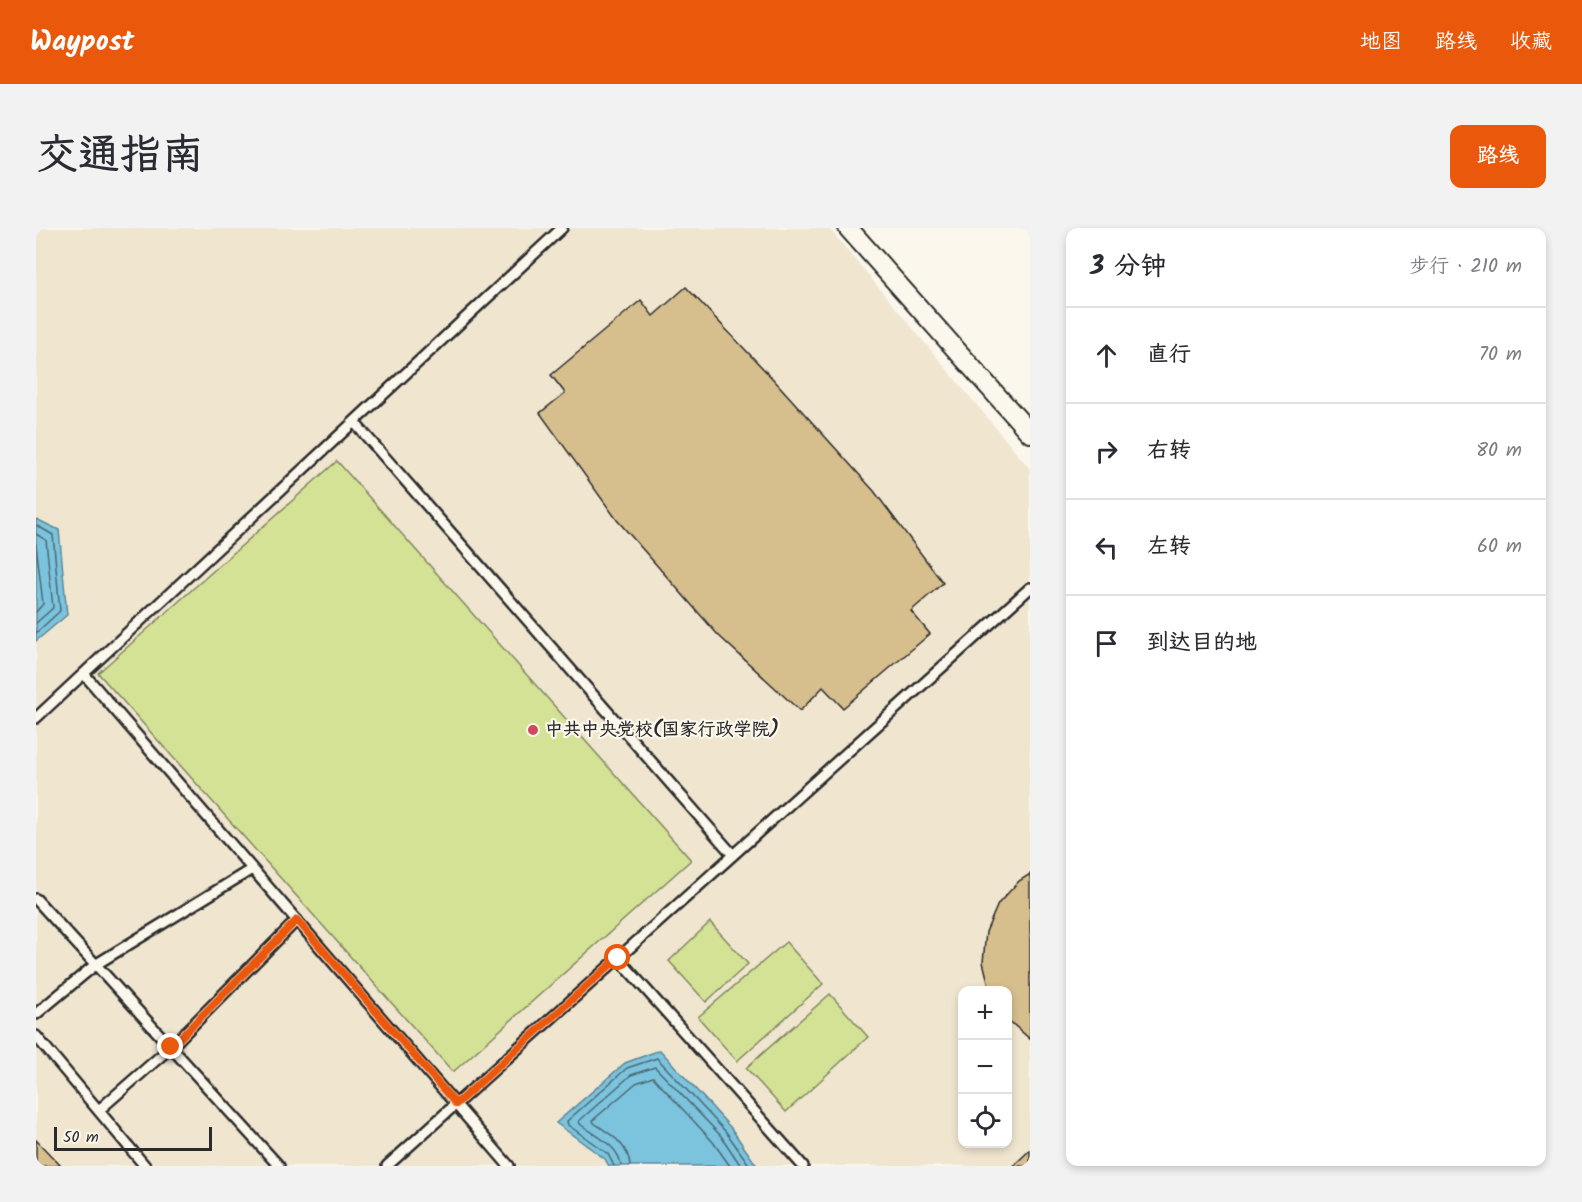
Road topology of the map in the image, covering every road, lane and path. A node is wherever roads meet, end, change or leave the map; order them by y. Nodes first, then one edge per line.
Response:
1 (562, 228) edge
2 (848, 228) edge
3 (354, 422) junction
4 (1030, 433) edge
5 (1030, 588) edge
6 (84, 674) junction
7 (36, 718) edge
8 (733, 855) junction
9 (252, 869) junction
10 (36, 899) edge
11 (297, 920) junction
12 (618, 958) junction
13 (95, 965) junction
14 (36, 1014) edge
15 (36, 1036) edge
16 (171, 1047) junction
17 (456, 1104) junction
18 (99, 1110) junction
19 (145, 1166) edge
20 (279, 1166) edge
21 (387, 1166) edge
22 (509, 1166) edge
23 (803, 1166) edge

1 - 3 lane
2 - 4 street
3 - 6 lane
3 - 8 lane
5 - 8 lane
6 - 7 lane
6 - 9 lane
8 - 12 lane
9 - 11 lane
9 - 13 lane
10 - 13 lane
11 - 16 lane
11 - 17 lane
12 - 17 lane
12 - 23 lane
13 - 14 lane
13 - 16 lane
15 - 18 lane
16 - 18 lane
16 - 20 lane
17 - 21 lane
17 - 22 lane
18 - 19 lane

